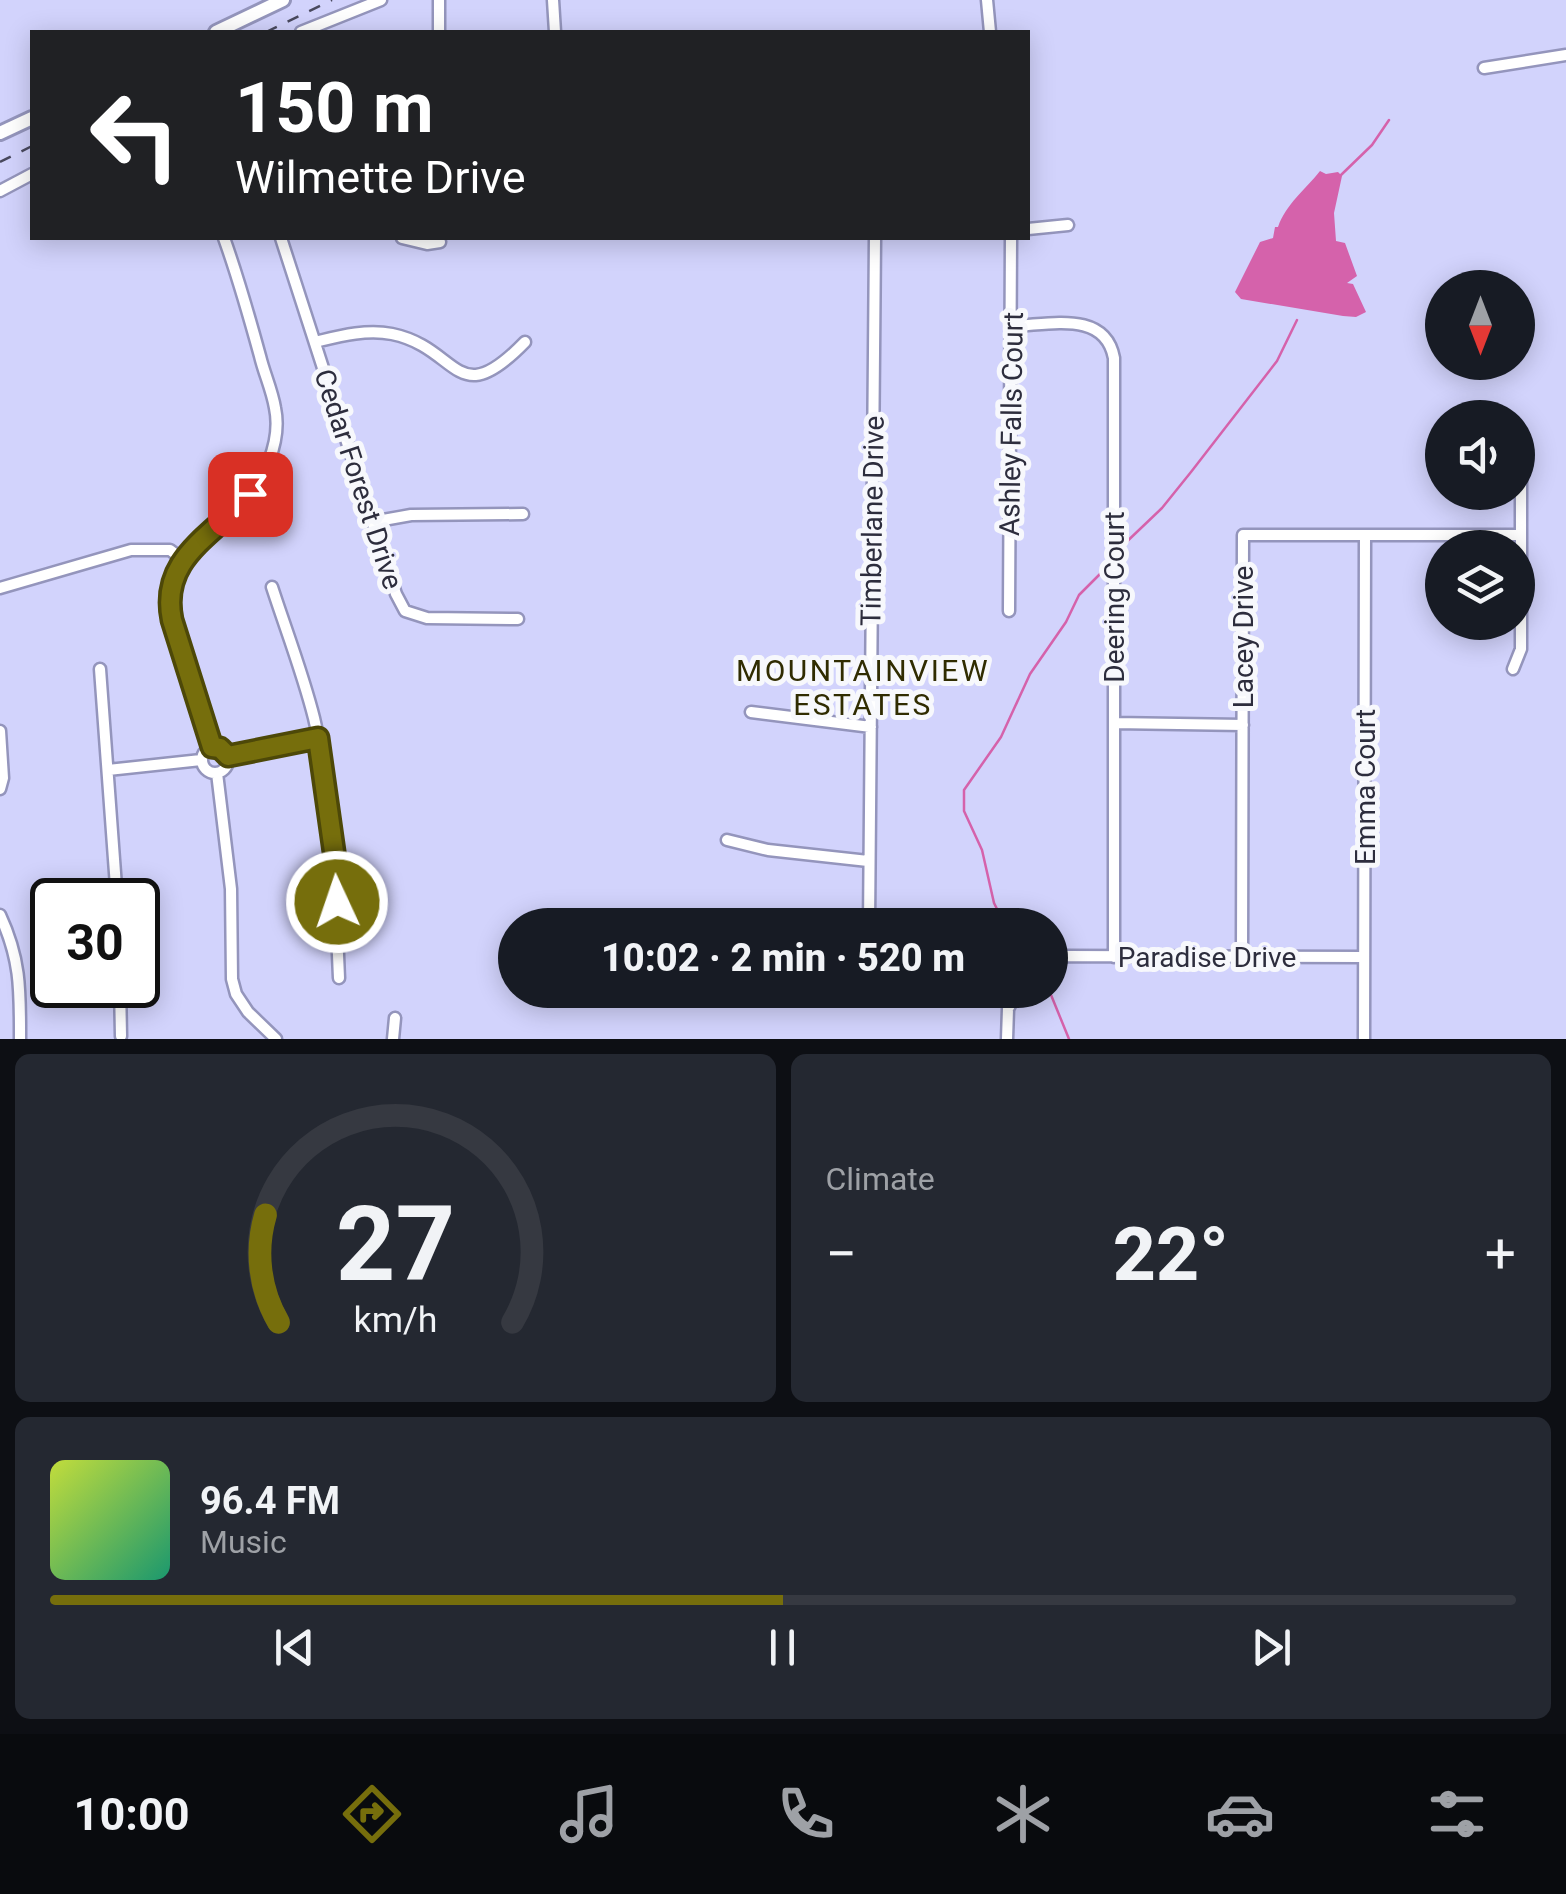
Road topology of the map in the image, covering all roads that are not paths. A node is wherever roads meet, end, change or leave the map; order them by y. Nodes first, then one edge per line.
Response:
1 (283, 0) edge
2 (381, 0) edge
3 (440, 0) edge
4 (553, 0) edge
5 (987, 0) edge
6 (220, 30) edge
7 (306, 30) edge
8 (439, 30) edge
9 (555, 30) edge
10 (990, 30) edge
11 (1566, 55) edge
12 (1484, 68) dead end
13 (30, 119) edge
14 (0, 134) edge
15 (30, 175) edge
16 (0, 191) edge
17 (1068, 226) dead end
18 (1030, 230) edge
19 (225, 240) edge
20 (411, 240) edge
21 (875, 240) edge
22 (1011, 240) edge
23 (282, 241) edge
24 (440, 242) dead end
25 (1012, 326) junction
26 (315, 342) junction
27 (525, 342) dead end
28 (523, 514) dead end
29 (372, 522) junction
30 (1365, 535) junction
31 (1425, 535) edge
32 (182, 559) junction
33 (272, 586) dead end
34 (0, 588) edge
35 (1009, 611) dead end
36 (518, 620) dead end
37 (1521, 640) edge
38 (100, 669) dead end
39 (1513, 669) dead end
40 (751, 712) dead end
41 (1114, 724) junction
42 (1243, 725) junction
43 (871, 727) junction
44 (0, 731) edge
45 (318, 738) junction
46 (212, 747) junction
47 (228, 756) junction
48 (202, 760) junction
49 (108, 770) junction
50 (217, 773) junction
51 (0, 789) edge
52 (727, 840) dead end
53 (868, 861) junction
54 (115, 878) edge
55 (868, 908) edge
56 (0, 915) edge
57 (1068, 956) edge
58 (1242, 956) junction
59 (1114, 957) junction
60 (1364, 957) junction
61 (339, 978) dead end
62 (120, 1008) edge
63 (1009, 1008) edge
64 (395, 1018) dead end
65 (120, 1036) dead end
66 (20, 1039) edge
67 (276, 1039) edge
68 (393, 1039) edge
69 (1008, 1039) edge
70 (1364, 1039) edge

1 - 6 main road
2 - 7 street
3 - 8 street
4 - 9 street
5 - 10 street
11 - 12 street
13 - 14 main road
15 - 16 street
17 - 18 street
19 - 32 street
20 - 24 street
21 - 43 street, Timberlane Drive
22 - 25 street, Ashley Falls Court
23 - 26 street, Cedar Forest Drive
25 - 35 street, Ashley Falls Court
25 - 41 street, Deering Court
26 - 27 street
26 - 29 street, Cedar Forest Drive
28 - 29 street
29 - 36 street, Cedar Forest Drive
30 - 31 street, Lacey Drive
30 - 42 street, Lacey Drive
30 - 60 street, Emma Court
32 - 34 street
32 - 46 street
33 - 45 street
37 - 39 street
38 - 49 street
40 - 43 street
41 - 42 street
41 - 59 street, Deering Court
42 - 58 street, Lacey Drive
43 - 53 street, Timberlane Drive
44 - 51 street
45 - 47 street
45 - 61 street
46 - 47 street
46 - 48 street
47 - 50 street
48 - 49 street
48 - 50 street
49 - 54 street
50 - 67 street
52 - 53 street
53 - 55 street, Timberlane Drive
56 - 66 street
57 - 59 street, Paradise Drive
58 - 59 street, Paradise Drive
58 - 60 street, Paradise Drive
60 - 70 street, Emma Court
62 - 65 street
63 - 69 street
64 - 68 street

